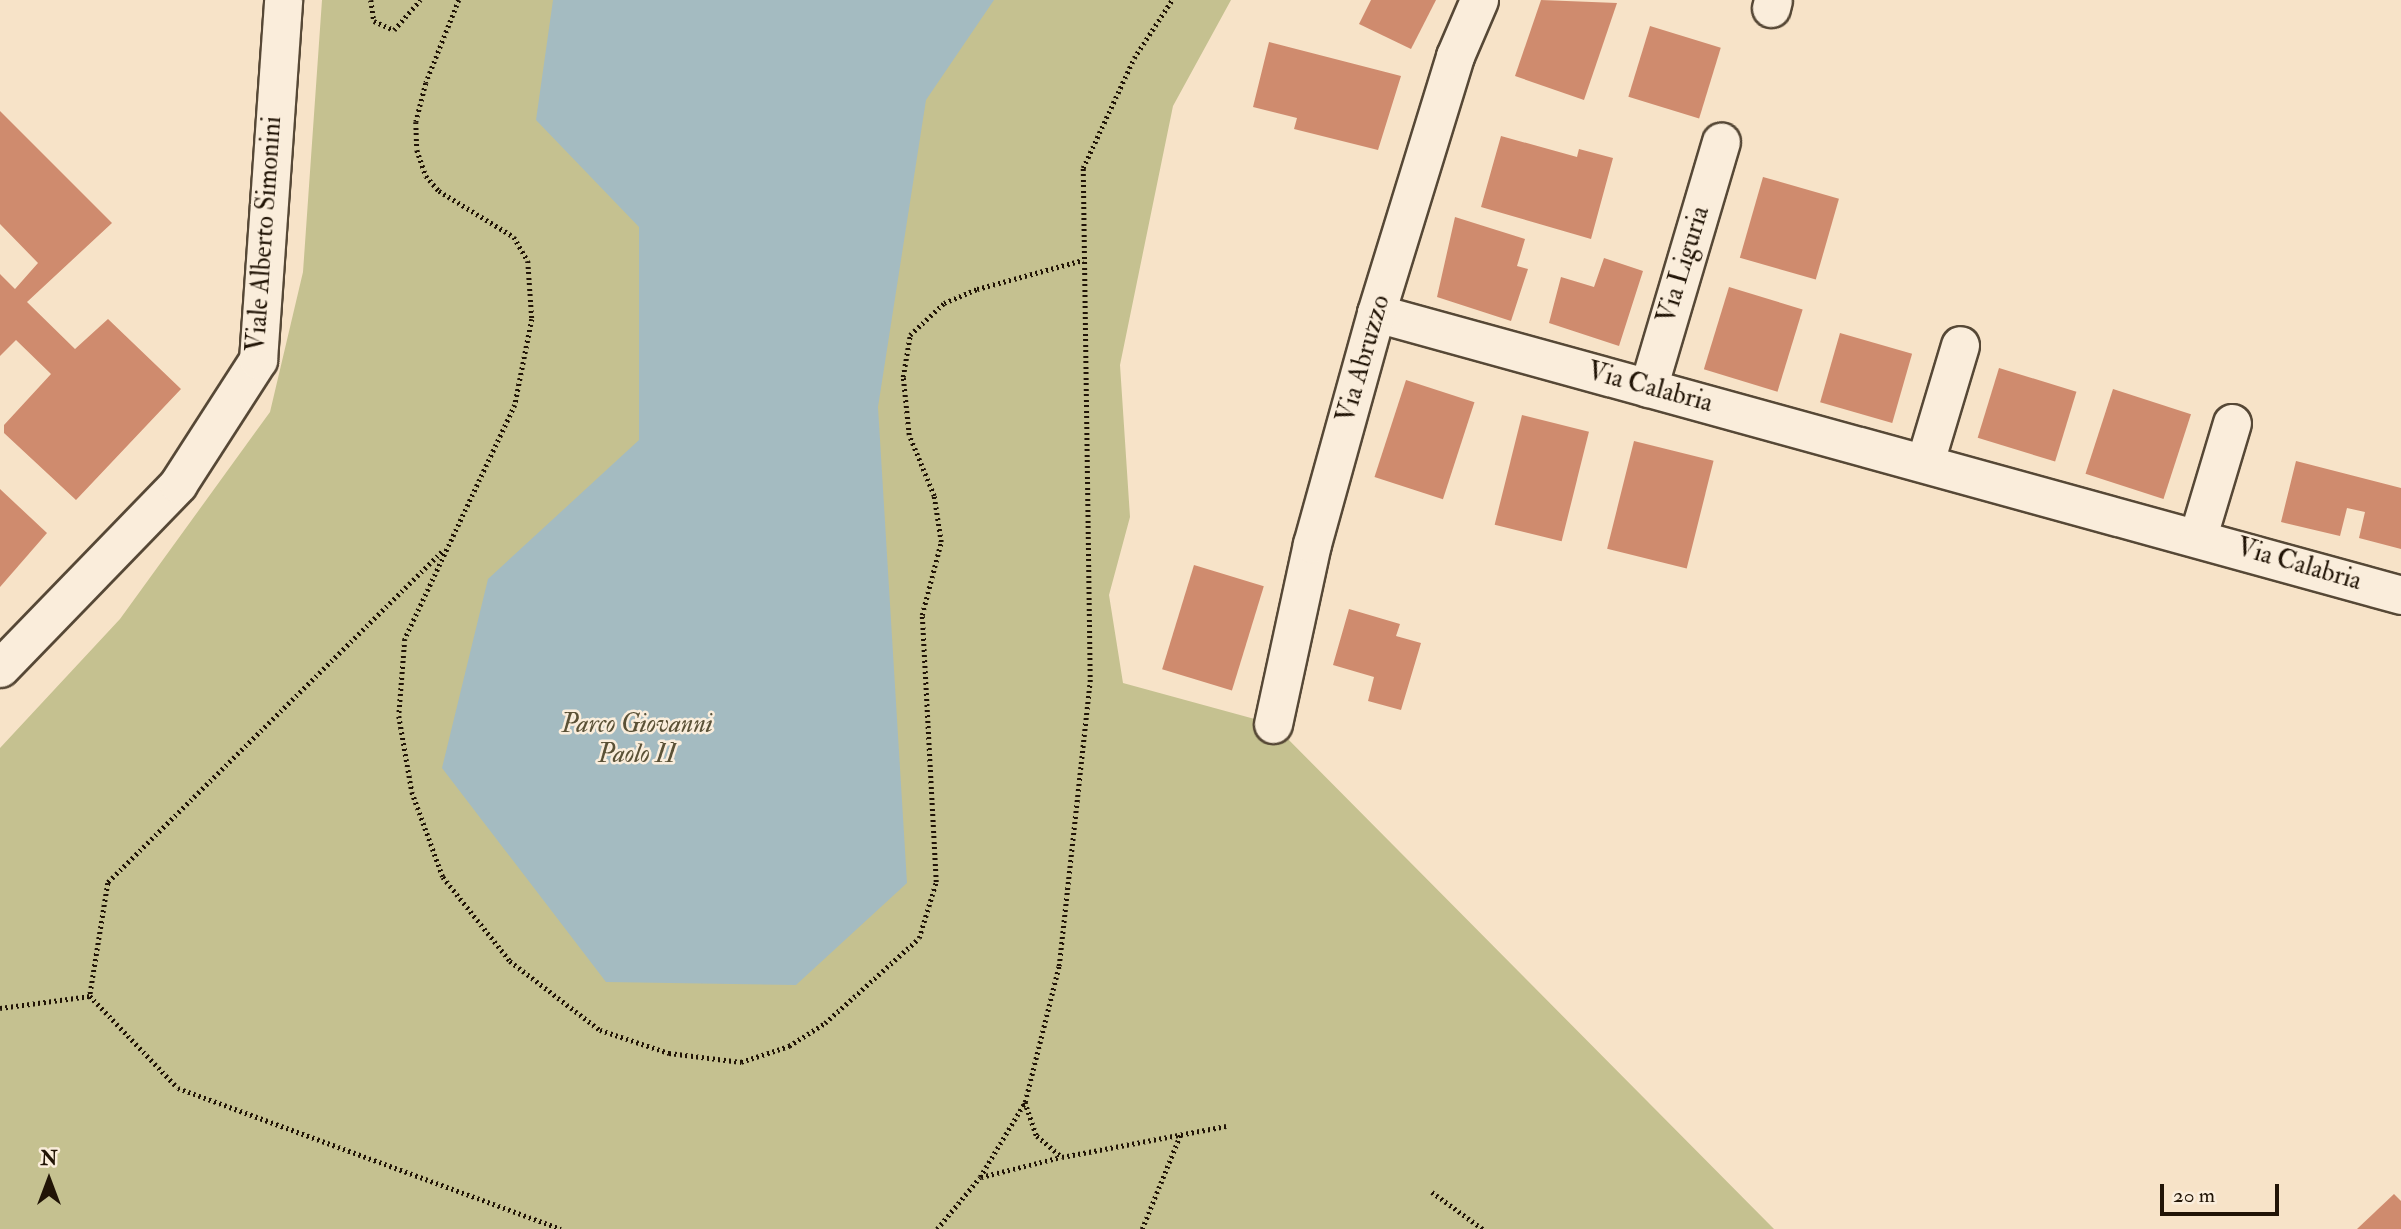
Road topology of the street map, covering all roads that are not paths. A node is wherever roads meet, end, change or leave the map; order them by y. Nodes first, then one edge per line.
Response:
1 (283, 0) edge
2 (1479, 0) edge
3 (1721, 142) dead end
4 (1376, 313) junction
5 (1960, 345) dead end
6 (1648, 388) junction
7 (2232, 423) dead end
8 (1925, 462) junction
9 (2197, 536) junction
10 (2401, 595) edge
11 (0, 668) edge
12 (1273, 724) dead end

1 - 11 street, Viale Alberto Simonini
2 - 4 street, Via Abruzzo
3 - 6 street, Via Liguria
4 - 6 street, Via Calabria
4 - 12 street, Via Abruzzo
5 - 8 street
6 - 8 street, Via Calabria
7 - 9 street
8 - 9 street, Via Calabria
9 - 10 street, Via Calabria

